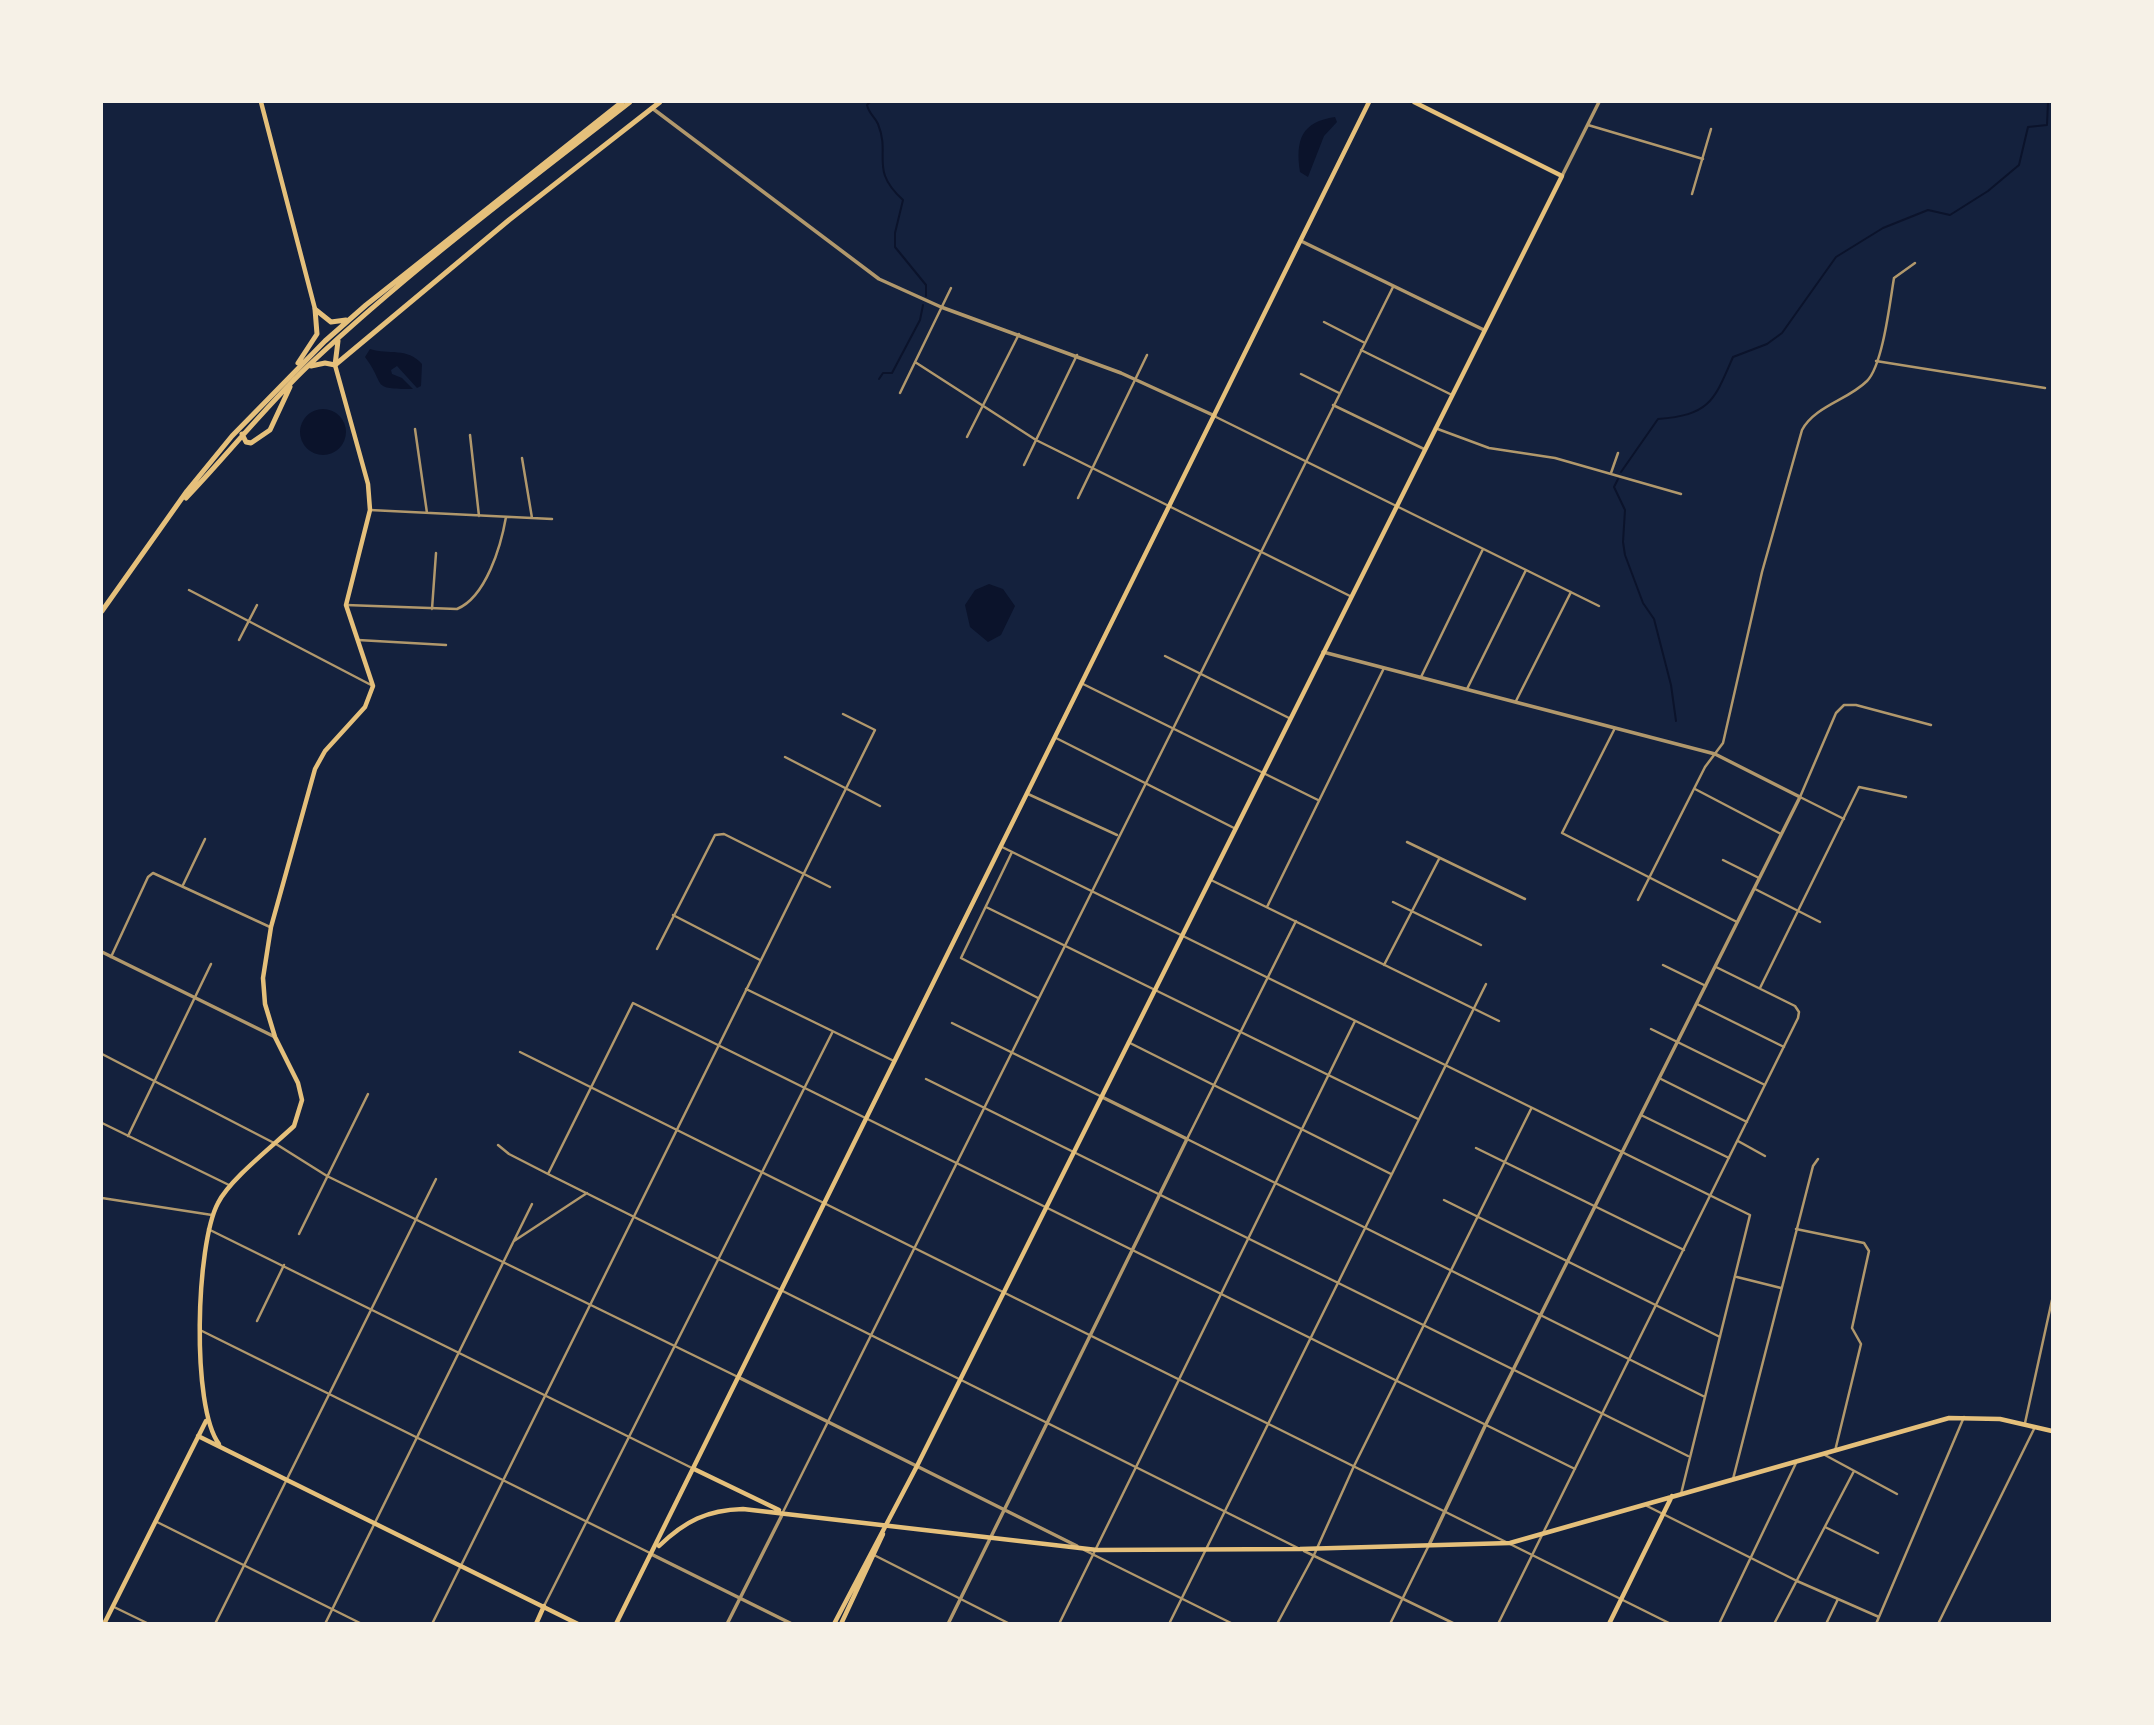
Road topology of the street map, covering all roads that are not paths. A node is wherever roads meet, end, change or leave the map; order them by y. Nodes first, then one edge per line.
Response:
1 (261, 102) edge
2 (622, 102) edge
3 (630, 102) edge
4 (660, 102) edge
5 (1369, 102) edge
6 (1414, 102) edge
7 (1599, 102) edge
8 (652, 108) junction
9 (1587, 125) junction
10 (1711, 130) dead end
11 (1703, 159) junction
12 (1562, 176) junction
13 (1692, 194) dead end
14 (1301, 241) junction
15 (1916, 263) dead end
16 (1393, 286) junction
17 (951, 288) dead end
18 (366, 305) junction
19 (941, 307) junction
20 (315, 309) junction
21 (1324, 322) dead end
22 (1484, 331) junction
23 (1018, 334) junction
24 (340, 337) junction
25 (1365, 343) junction
26 (1361, 350) junction
27 (1077, 355) junction
28 (1147, 355) dead end
29 (1876, 361) junction
30 (915, 362) junction
31 (335, 365) junction
32 (306, 368) junction
33 (292, 374) junction
34 (1301, 374) dead end
35 (1135, 379) junction
36 (292, 383) junction
37 (2045, 388) dead end
38 (900, 393) dead end
39 (1339, 393) junction
40 (1452, 395) junction
41 (1334, 405) junction
42 (982, 407) junction
43 (1215, 416) junction
44 (250, 417) junction
45 (1435, 428) junction
46 (415, 429) dead end
47 (242, 434) junction
48 (470, 435) dead end
49 (967, 436) dead end
50 (1037, 440) junction
51 (1424, 449) junction
52 (1618, 453) dead end
53 (522, 458) dead end
54 (1306, 461) junction
55 (1024, 465) dead end
56 (1092, 468) junction
57 (1611, 473) junction
58 (1681, 494) dead end
59 (1077, 498) dead end
60 (1170, 506) junction
61 (1396, 506) junction
62 (174, 510) junction
63 (370, 510) junction
64 (427, 513) junction
65 (479, 516) junction
66 (506, 517) junction
67 (532, 518) junction
68 (552, 519) dead end
69 (1483, 549) junction
70 (1260, 551) junction
71 (436, 553) dead end
72 (1526, 570) junction
73 (190, 590) dead end
74 (1571, 592) junction
75 (1350, 596) junction
76 (257, 605) dead end
77 (346, 606) junction
78 (1599, 606) dead end
79 (432, 609) junction
80 (102, 611) edge
81 (249, 621) junction
82 (239, 640) dead end
83 (357, 640) junction
84 (446, 645) dead end
85 (1322, 652) junction
86 (1165, 656) dead end
87 (1384, 668) junction
88 (1201, 673) junction
89 (1421, 677) junction
90 (1083, 684) junction
91 (373, 686) junction
92 (1467, 689) junction
93 (1516, 701) junction
94 (843, 714) dead end
95 (1289, 718) junction
96 (1931, 725) dead end
97 (1616, 726) junction
98 (1173, 729) junction
99 (1056, 738) junction
100 (1715, 754) junction
101 (785, 757) dead end
102 (1261, 773) junction
103 (1145, 784) junction
104 (847, 789) junction
105 (1695, 789) junction
106 (1028, 794) junction
107 (1800, 797) junction
108 (1906, 797) dead end
109 (1319, 800) junction
110 (880, 806) dead end
111 (1844, 819) junction
112 (1234, 828) junction
113 (1781, 834) junction
114 (1119, 836) junction
115 (205, 839) dead end
116 (1407, 842) dead end
117 (1000, 846) junction
118 (1012, 852) junction
119 (1439, 858) junction
120 (1723, 860) dead end
121 (803, 874) junction
122 (1649, 877) junction
123 (1209, 878) junction
124 (1759, 878) junction
125 (183, 885) junction
126 (830, 887) dead end
127 (1754, 889) junction
128 (1091, 891) junction
129 (1525, 899) dead end
130 (1638, 900) dead end
131 (1393, 902) dead end
132 (986, 907) junction
133 (1267, 907) junction
134 (1412, 911) junction
135 (1798, 911) junction
136 (673, 915) junction
137 (1296, 921) junction
138 (1738, 922) junction
139 (1820, 922) dead end
140 (271, 927) junction
141 (1180, 935) junction
142 (1065, 945) junction
143 (1481, 945) dead end
144 (657, 949) dead end
145 (102, 952) edge
146 (111, 957) junction
147 (761, 960) junction
148 (211, 964) dead end
149 (1384, 965) junction
150 (1663, 965) dead end
151 (1716, 967) junction
152 (1268, 978) junction
153 (1486, 984) dead end
154 (1706, 986) junction
155 (746, 989) junction
156 (1153, 989) junction
157 (1760, 989) junction
158 (195, 998) junction
159 (1038, 998) junction
160 (1697, 1004) junction
161 (1474, 1009) junction
162 (1355, 1021) junction
163 (1499, 1021) dead end
164 (953, 1023) dead end
165 (1651, 1029) dead end
166 (1240, 1032) junction
167 (832, 1033) junction
168 (275, 1037) junction
169 (1128, 1042) junction
170 (1677, 1042) junction
171 (719, 1044) junction
172 (1784, 1047) junction
173 (520, 1052) dead end
174 (1012, 1052) junction
175 (102, 1054) edge
176 (896, 1062) junction
177 (1446, 1065) junction
178 (1329, 1075) junction
179 (1659, 1078) junction
180 (926, 1079) dead end
181 (155, 1080) junction
182 (1214, 1085) junction
183 (1765, 1085) junction
184 (592, 1087) junction
185 (803, 1087) junction
186 (368, 1094) dead end
187 (1100, 1096) junction
188 (1532, 1107) junction
189 (984, 1108) junction
190 (1641, 1115) junction
191 (868, 1119) junction
192 (1418, 1119) junction
193 (1747, 1122) junction
194 (102, 1123) edge
195 (676, 1129) junction
196 (1302, 1129) junction
197 (128, 1136) junction
198 (1187, 1139) junction
199 (1738, 1141) junction
200 (276, 1144) junction
201 (498, 1145) dead end
202 (1476, 1148) dead end
203 (1072, 1152) junction
204 (1623, 1152) junction
205 (1765, 1156) dead end
206 (1729, 1158) junction
207 (1818, 1159) dead end
208 (1504, 1162) junction
209 (957, 1164) junction
210 (762, 1171) junction
211 (548, 1174) junction
212 (1391, 1174) junction
213 (327, 1176) junction
214 (436, 1180) dead end
215 (1275, 1183) junction
216 (232, 1187) junction
217 (587, 1193) junction
218 (1160, 1195) junction
219 (1710, 1195) junction
220 (102, 1198) edge
221 (1444, 1200) dead end
222 (824, 1202) junction
223 (532, 1205) dead end
224 (1045, 1207) junction
225 (1596, 1207) junction
226 (212, 1216) junction
227 (633, 1216) junction
228 (1477, 1216) junction
229 (417, 1220) junction
230 (1364, 1227) junction
231 (208, 1229) junction
232 (1796, 1229) junction
233 (299, 1234) dead end
234 (1248, 1238) junction
235 (512, 1242) junction
236 (915, 1248) junction
237 (1684, 1250) junction
238 (1132, 1251) junction
239 (720, 1259) junction
240 (502, 1261) junction
241 (1569, 1262) junction
242 (284, 1265) junction
243 (1450, 1270) junction
244 (1735, 1277) junction
245 (1338, 1283) junction
246 (1781, 1288) junction
247 (782, 1289) junction
248 (1003, 1293) junction
249 (1220, 1294) junction
250 (2053, 1300) edge
251 (589, 1304) junction
252 (1657, 1306) junction
253 (373, 1308) junction
254 (1542, 1316) junction
255 (257, 1321) dead end
256 (2047, 1322) junction
257 (2053, 1323) edge
258 (1424, 1325) junction
259 (200, 1330) junction
260 (873, 1334) junction
261 (1091, 1335) junction
262 (1720, 1337) junction
263 (1310, 1339) junction
264 (675, 1347) junction
265 (458, 1350) junction
266 (1630, 1360) junction
267 (1516, 1370) junction
268 (740, 1378) junction
269 (961, 1378) junction
270 (1178, 1379) junction
271 (1396, 1381) junction
272 (545, 1392) junction
273 (329, 1396) junction
274 (1705, 1397) junction
275 (1604, 1414) junction
276 (1964, 1417) junction
277 (206, 1421) junction
278 (1049, 1421) junction
279 (828, 1422) junction
280 (2025, 1423) junction
281 (1268, 1424) junction
282 (1485, 1426) junction
283 (2036, 1426) junction
284 (2053, 1431) edge
285 (198, 1436) junction
286 (631, 1436) junction
287 (415, 1438) junction
288 (219, 1444) junction
289 (1835, 1451) junction
290 (1823, 1454) junction
291 (1690, 1456) junction
292 (1797, 1461) junction
293 (1135, 1465) junction
294 (917, 1466) junction
295 (1354, 1466) junction
296 (694, 1469) junction
297 (1575, 1469) junction
298 (1854, 1471) junction
299 (1733, 1479) junction
300 (287, 1480) junction
301 (503, 1481) junction
302 (1681, 1494) junction
303 (1897, 1494) dead end
304 (1672, 1496) junction
305 (1644, 1504) junction
306 (1004, 1510) junction
307 (1225, 1510) junction
308 (1446, 1511) junction
309 (783, 1512) junction
310 (1663, 1514) junction
311 (155, 1521) junction
312 (375, 1521) junction
313 (587, 1522) junction
314 (667, 1524) junction
315 (887, 1524) junction
316 (1825, 1527) junction
317 (676, 1530) junction
318 (1541, 1535) junction
319 (990, 1539) junction
320 (1510, 1543) junction
321 (1429, 1545) junction
322 (1081, 1548) junction
323 (1317, 1548) junction
324 (656, 1549) junction
325 (1206, 1549) junction
326 (1300, 1549) junction
327 (1097, 1550) junction
328 (869, 1553) junction
329 (1878, 1553) dead end
330 (1532, 1554) junction
331 (653, 1555) junction
332 (1314, 1555) junction
333 (875, 1556) junction
334 (1093, 1557) junction
335 (1751, 1558) junction
336 (244, 1565) junction
337 (462, 1565) junction
338 (1797, 1581) junction
339 (1403, 1597) junction
340 (740, 1598) junction
341 (1181, 1598) junction
342 (961, 1599) junction
343 (1621, 1599) junction
344 (1838, 1599) junction
345 (113, 1606) junction
346 (544, 1606) junction
347 (332, 1609) junction
348 (1879, 1617) junction
349 (104, 1623) edge
350 (149, 1623) edge
351 (215, 1623) edge
352 (325, 1623) edge
353 (362, 1623) edge
354 (432, 1623) edge
355 (536, 1623) edge
356 (578, 1623) edge
357 (617, 1623) edge
358 (727, 1623) edge
359 (792, 1623) edge
360 (834, 1623) edge
361 (841, 1623) edge
362 (948, 1623) edge
363 (1010, 1623) edge
364 (1059, 1623) edge
365 (1169, 1623) edge
366 (1233, 1623) edge
367 (1277, 1623) edge
368 (1390, 1623) edge
369 (1455, 1623) edge
370 (1498, 1623) edge
371 (1609, 1623) edge
372 (1671, 1623) edge
373 (1718, 1623) edge
374 (1774, 1623) edge
375 (1826, 1623) edge
376 (1876, 1623) edge
377 (1938, 1623) edge

1 - 20 main road
2 - 18 highway
3 - 24 highway
4 - 8 highway
5 - 14 main road
6 - 12 main road
7 - 9 street
8 - 19 street
8 - 31 highway
9 - 11 street
9 - 12 street
10 - 11 street
11 - 13 street
12 - 22 main road
14 - 16 street
14 - 43 main road
15 - 29 street
16 - 22 street
16 - 25 street
17 - 19 street
18 - 20 highway
18 - 33 highway
19 - 23 street
19 - 30 street
20 - 33 highway
21 - 25 street
22 - 40 main road
23 - 27 street
23 - 42 street
24 - 31 highway
24 - 32 highway
25 - 26 street
26 - 39 street
26 - 40 street
27 - 35 street
27 - 50 street
28 - 35 street
29 - 37 street
29 - 100 street
30 - 38 street
30 - 42 street
31 - 32 highway
31 - 63 main road
32 - 36 highway
33 - 44 highway
34 - 39 street
35 - 43 street
35 - 56 street
36 - 47 highway
36 - 47 highway
39 - 41 street
40 - 45 main road
41 - 51 street
41 - 54 street
42 - 49 street
42 - 50 street
43 - 54 street
43 - 60 main road
44 - 47 highway
44 - 62 highway
45 - 51 main road
45 - 57 street
46 - 64 street
47 - 62 highway
48 - 65 street
50 - 55 street
50 - 56 street
51 - 61 main road
52 - 57 street
53 - 67 street
54 - 61 street
54 - 70 street
56 - 59 street
56 - 60 street
57 - 58 street
60 - 70 street
60 - 90 main road
61 - 69 street
61 - 75 main road
62 - 80 highway
63 - 64 street
63 - 77 main road
64 - 65 street
65 - 66 street
66 - 67 street
66 - 79 street
67 - 68 street
69 - 72 street
69 - 89 street
70 - 75 street
70 - 88 street
71 - 79 street
72 - 74 street
72 - 92 street
73 - 81 street
74 - 78 street
74 - 93 street
75 - 85 main road
76 - 81 street
77 - 79 street
77 - 83 main road
81 - 82 street
81 - 91 street
83 - 84 street
83 - 91 main road
85 - 87 street
85 - 95 main road
86 - 88 street
87 - 89 street
87 - 109 street
88 - 95 street
88 - 98 street
89 - 92 street
90 - 98 street
90 - 99 main road
91 - 140 main road
92 - 93 street
93 - 97 street
94 - 104 street
95 - 102 main road
96 - 107 street
97 - 100 street
97 - 122 street
98 - 102 street
98 - 103 street
99 - 103 street
99 - 106 main road
100 - 105 street
100 - 107 street
101 - 104 street
102 - 109 street
102 - 112 main road
103 - 112 street
103 - 114 street
104 - 110 street
104 - 121 street
105 - 113 street
105 - 122 street
106 - 114 street
106 - 117 main road
107 - 111 street
107 - 113 street
108 - 111 street
109 - 133 street
111 - 135 street
112 - 123 main road
113 - 124 street
114 - 128 street
115 - 125 street
116 - 119 street
117 - 118 street
117 - 176 main road
118 - 128 street
118 - 132 street
119 - 129 street
119 - 134 street
120 - 124 street
121 - 126 street
121 - 136 street
121 - 147 street
122 - 130 street
122 - 138 street
123 - 133 street
123 - 141 main road
124 - 127 street
125 - 140 street
125 - 146 street
127 - 135 street
127 - 138 street
128 - 141 street
128 - 142 street
131 - 134 street
132 - 142 street
132 - 159 street
133 - 137 street
134 - 143 street
134 - 149 street
135 - 139 street
135 - 157 street
136 - 144 street
136 - 147 street
137 - 149 street
137 - 152 street
138 - 151 street
140 - 168 main road
141 - 152 street
141 - 156 main road
142 - 156 street
142 - 159 street
145 - 146 street
146 - 158 street
147 - 155 street
148 - 158 street
149 - 161 street
150 - 154 street
151 - 154 street
151 - 157 street
152 - 162 street
152 - 166 street
153 - 161 street
154 - 160 street
155 - 167 street
155 - 171 street
156 - 166 street
156 - 169 main road
157 - 172 street
158 - 168 street
158 - 181 street
159 - 174 street
160 - 170 street
160 - 172 street
161 - 163 street
161 - 177 street
162 - 177 street
162 - 178 street
164 - 174 street
165 - 170 street
166 - 178 street
166 - 182 street
167 - 176 street
167 - 185 street
168 - 200 main road
169 - 182 street
169 - 187 main road
170 - 179 street
170 - 183 street
171 - 184 street
171 - 185 street
171 - 195 street
172 - 183 street
173 - 184 street
174 - 187 street
174 - 189 street
175 - 181 street
176 - 191 main road
177 - 188 street
177 - 192 street
178 - 192 street
178 - 196 street
179 - 190 street
179 - 193 street
180 - 189 street
181 - 197 street
181 - 200 street
182 - 196 street
182 - 198 street
183 - 193 street
184 - 195 street
184 - 211 street
185 - 191 street
185 - 210 street
186 - 213 street
187 - 198 street
187 - 203 main road
188 - 204 street
188 - 208 street
189 - 203 street
189 - 209 street
190 - 204 street
190 - 206 street
191 - 209 street
191 - 222 main road
192 - 212 street
193 - 199 street
194 - 197 street
195 - 210 street
195 - 227 street
196 - 212 street
196 - 215 street
197 - 216 street
198 - 215 street
198 - 218 street
199 - 205 street
199 - 206 street
200 - 213 street
200 - 216 main road
201 - 211 street
202 - 208 street
203 - 218 street
203 - 224 main road
204 - 219 street
204 - 225 street
206 - 219 street
207 - 232 street
208 - 225 street
208 - 228 street
209 - 224 street
209 - 236 street
210 - 222 street
210 - 239 street
211 - 217 street
212 - 230 street
213 - 229 street
213 - 233 street
214 - 229 street
215 - 230 street
215 - 234 street
216 - 226 main road
217 - 227 street
217 - 235 street
218 - 234 street
218 - 238 street
219 - 237 street
219 - 244 street
220 - 226 street
221 - 228 street
222 - 236 street
222 - 247 main road
223 - 235 street
224 - 238 street
224 - 248 main road
225 - 237 street
225 - 241 street
226 - 231 main road
227 - 239 street
227 - 251 street
228 - 241 street
228 - 243 street
229 - 240 street
229 - 253 street
230 - 243 street
230 - 245 street
231 - 242 street
231 - 259 main road
232 - 246 street
232 - 289 street
234 - 245 street
234 - 249 street
235 - 240 street
236 - 248 street
236 - 260 street
237 - 252 street
238 - 249 street
238 - 261 street
239 - 247 street
239 - 264 street
240 - 251 street
240 - 265 street
241 - 252 street
241 - 254 street
242 - 253 street
242 - 255 street
243 - 254 street
243 - 258 street
244 - 246 street
244 - 262 street
245 - 258 street
245 - 263 street
246 - 299 street
247 - 260 street
247 - 268 main road
248 - 261 street
248 - 269 main road
249 - 263 street
249 - 270 street
250 - 256 street
251 - 264 street
251 - 272 street
252 - 262 street
252 - 266 street
253 - 265 street
253 - 273 street
254 - 266 street
254 - 267 street
256 - 257 street
256 - 280 street
258 - 267 street
258 - 271 street
259 - 273 street
259 - 277 main road
260 - 269 street
260 - 279 street
261 - 270 street
261 - 278 street
262 - 274 street
263 - 271 street
263 - 281 street
264 - 268 street
264 - 286 street
265 - 272 street
265 - 287 street
266 - 274 street
266 - 275 street
267 - 275 street
267 - 282 street
268 - 279 street
268 - 296 main road
269 - 278 street
269 - 294 main road
270 - 281 street
270 - 293 street
271 - 282 street
271 - 295 street
272 - 286 street
272 - 301 street
273 - 287 street
273 - 300 street
274 - 291 street
275 - 291 street
275 - 297 street
276 - 280 main road
276 - 289 main road
276 - 348 street
277 - 285 main road
277 - 288 main road
278 - 293 street
278 - 306 street
279 - 294 street
279 - 309 street
280 - 283 main road
281 - 295 street
281 - 307 street
282 - 297 street
282 - 308 street
283 - 284 main road
283 - 377 street
285 - 288 main road
285 - 311 main road
286 - 296 street
286 - 313 street
287 - 301 street
287 - 312 street
288 - 300 main road
289 - 290 main road
290 - 292 main road
290 - 298 street
291 - 302 street
292 - 299 main road
292 - 335 street
293 - 307 street
293 - 327 street
294 - 306 street
294 - 315 main road
295 - 308 street
295 - 323 street
296 - 309 main road
296 - 314 main road
297 - 318 street
298 - 303 street
298 - 316 street
299 - 302 main road
300 - 312 main road
300 - 336 street
301 - 313 street
301 - 337 street
302 - 304 main road
304 - 305 main road
304 - 310 main road
305 - 310 street
305 - 318 main road
306 - 319 street
306 - 322 street
307 - 325 street
307 - 326 street
308 - 320 street
308 - 321 street
309 - 315 main road
309 - 317 main road
309 - 340 street
310 - 335 street
310 - 343 main road
311 - 336 street
311 - 345 main road
312 - 337 main road
312 - 347 street
313 - 331 street
313 - 346 street
314 - 317 main road
314 - 324 main road
315 - 319 main road
315 - 328 main road
315 - 333 main road
316 - 329 street
316 - 338 street
317 - 324 main road
318 - 320 main road
318 - 330 street
319 - 322 main road
319 - 342 street
320 - 321 main road
320 - 330 street
321 - 323 main road
321 - 339 street
322 - 327 main road
322 - 334 street
323 - 326 main road
323 - 332 street
324 - 331 main road
325 - 326 main road
325 - 327 main road
325 - 341 street
326 - 332 street
327 - 334 street
328 - 333 street
328 - 360 main road
330 - 343 street
330 - 370 street
331 - 340 street
331 - 357 main road
332 - 339 street
332 - 367 street
333 - 342 street
333 - 361 main road
334 - 341 street
334 - 364 street
335 - 338 street
335 - 373 street
336 - 347 street
336 - 351 street
337 - 346 main road
337 - 354 street
338 - 344 street
338 - 374 street
339 - 368 street
339 - 369 street
340 - 358 street
340 - 359 street
341 - 365 street
341 - 366 street
342 - 362 street
342 - 363 street
343 - 371 main road
343 - 372 street
344 - 348 street
344 - 375 street
345 - 349 main road
345 - 350 street
346 - 355 main road
346 - 356 main road
347 - 352 street
347 - 353 street
348 - 376 street

